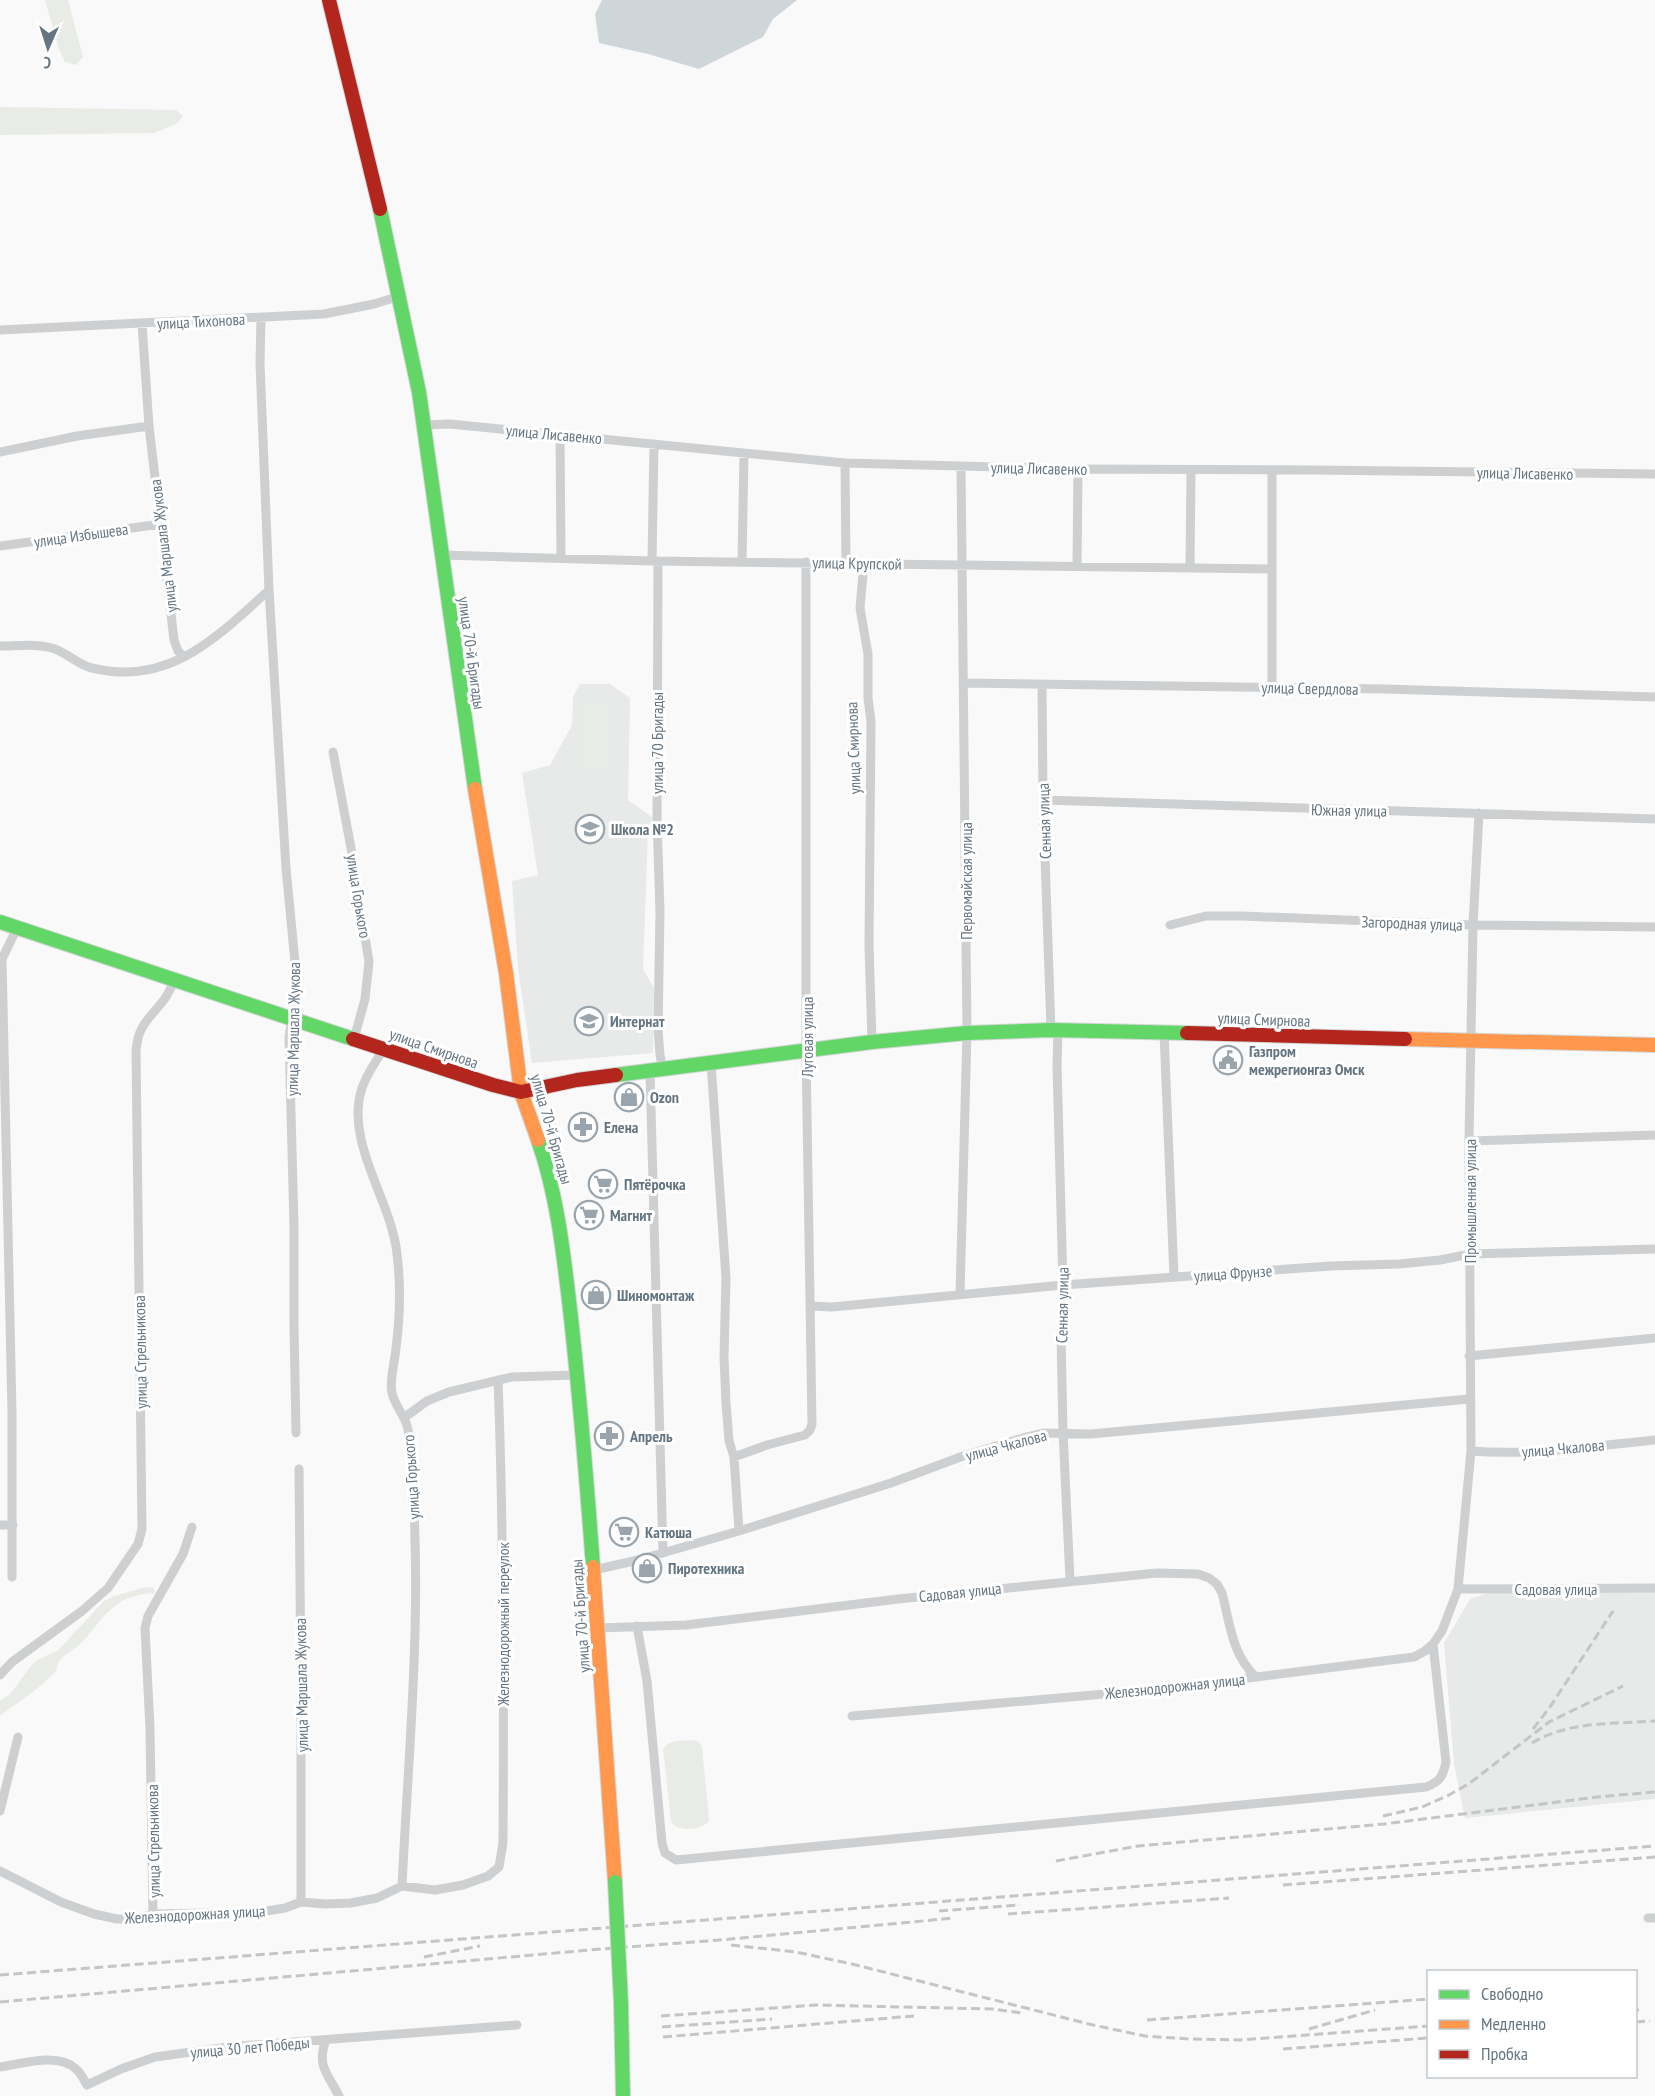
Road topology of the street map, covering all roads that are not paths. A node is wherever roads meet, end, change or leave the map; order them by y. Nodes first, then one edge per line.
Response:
1 (329, 0) edge
2 (400, 296) junction
3 (261, 318) junction
4 (142, 324) junction
5 (0, 330) edge
6 (424, 425) junction
7 (149, 426) junction
8 (561, 434) junction
9 (654, 444) junction
10 (0, 452) edge
11 (744, 454) junction
12 (845, 463) junction
13 (961, 467) junction
14 (1078, 469) junction
15 (1191, 470) junction
16 (1272, 470) junction
17 (1655, 474) edge
18 (161, 524) junction
19 (0, 546) edge
20 (442, 555) junction
21 (561, 557) junction
22 (655, 561) junction
23 (742, 562) junction
24 (806, 562) junction
25 (846, 563) junction
26 (864, 563) junction
27 (962, 565) junction
28 (1077, 566) junction
29 (1190, 568) junction
30 (1271, 569) junction
31 (269, 590) junction
32 (0, 646) edge
33 (184, 657) junction
34 (964, 683) junction
35 (1042, 685) junction
36 (1272, 687) junction
37 (1655, 697) edge
38 (333, 752) dead end
39 (1043, 800) junction
40 (1479, 813) junction
41 (1655, 819) edge
42 (0, 922) edge
43 (1170, 925) dead end
44 (1473, 925) junction
45 (1655, 927) edge
46 (17, 928) junction
47 (1, 960) edge
48 (175, 980) junction
49 (291, 1018) junction
50 (1055, 1030) junction
51 (1164, 1032) junction
52 (967, 1033) junction
53 (354, 1039) junction
54 (1471, 1041) junction
55 (872, 1042) junction
56 (1655, 1045) edge
57 (384, 1049) junction
58 (806, 1051) junction
59 (711, 1064) junction
60 (656, 1071) junction
61 (521, 1092) junction
62 (1655, 1135) edge
63 (1469, 1141) junction
64 (1655, 1249) edge
65 (1470, 1254) junction
66 (1174, 1277) junction
67 (1063, 1285) junction
68 (960, 1294) junction
69 (812, 1306) junction
70 (1655, 1338) edge
71 (1469, 1356) junction
72 (577, 1375) junction
73 (498, 1380) junction
74 (1469, 1399) junction
75 (405, 1417) junction
76 (1063, 1432) junction
77 (296, 1433) dead end
78 (1655, 1440) edge
79 (1471, 1451) junction
80 (734, 1457) junction
81 (299, 1469) dead end
82 (0, 1525) edge
83 (13, 1525) junction
84 (192, 1527) dead end
85 (739, 1531) junction
86 (663, 1553) junction
87 (594, 1570) junction
88 (12, 1576) dead end
89 (1070, 1580) junction
90 (1655, 1588) edge
91 (1458, 1589) junction
92 (637, 1626) junction
93 (598, 1628) junction
94 (1433, 1644) junction
95 (0, 1675) edge
96 (1256, 1677) junction
97 (852, 1716) dead end
98 (18, 1737) dead end
99 (0, 1811) edge
100 (0, 1871) edge
101 (402, 1886) junction
102 (301, 1902) junction
103 (153, 1914) junction
104 (517, 2025) dead end
105 (326, 2040) junction
106 (0, 2067) edge
107 (87, 2085) junction
108 (88, 2096) edge
109 (339, 2096) edge
110 (623, 2096) edge

1 - 2 main road, улица 70-й Бригады
2 - 3 street, улица Тихонова
2 - 6 main road, улица 70-й Бригады
3 - 4 street, улица Тихонова
3 - 31 street, улица Маршала Жукова
4 - 5 street, улица Тихонова
4 - 7 street, улица Маршала Жукова
6 - 8 street, улица Лисавенко
6 - 20 main road, улица 70-й Бригады
7 - 10 street
7 - 18 street, улица Маршала Жукова
8 - 9 street, улица Лисавенко
8 - 21 street
9 - 11 street, улица Лисавенко
9 - 22 street, улица 70 Бригады
11 - 12 street, улица Лисавенко
11 - 23 street
12 - 13 street, улица Лисавенко
12 - 25 street
13 - 14 street, улица Лисавенко
13 - 27 street, Первомайская улица
14 - 15 street, улица Лисавенко
14 - 28 street
15 - 16 street, улица Лисавенко
15 - 29 street
16 - 17 street, улица Лисавенко
16 - 30 street
18 - 19 street, улица Избышева
18 - 33 street, улица Маршала Жукова
20 - 21 street, улица Крупской
20 - 61 main road, улица 70-й Бригады
21 - 22 street, улица Крупской
22 - 23 street, улица Крупской
22 - 60 street, улица 70 Бригады
23 - 24 street, улица Крупской
24 - 25 street, улица Крупской
24 - 58 street, Луговая улица
25 - 26 street, улица Крупской
26 - 27 street, улица Крупской
26 - 55 street, улица Смирнова
27 - 28 street, улица Крупской
27 - 34 street, Первомайская улица
28 - 29 street, улица Крупской
29 - 30 street, улица Крупской
30 - 36 street
31 - 33 street
31 - 49 street, улица Маршала Жукова
32 - 33 street
34 - 35 street, улица Свердлова
34 - 52 street, Первомайская улица
35 - 36 street, улица Свердлова
35 - 39 street, Сенная улица
36 - 37 street, улица Свердлова
38 - 53 street, улица Горького
39 - 40 street, Южная улица
39 - 50 street, Сенная улица
40 - 41 street, Южная улица
40 - 44 street, Промышленная улица
42 - 46 main road, улица Смирнова
43 - 44 street, Загородная улица
44 - 45 street, Загородная улица
44 - 54 street, Промышленная улица
46 - 47 street
46 - 48 main road, улица Смирнова
47 - 83 street
48 - 49 main road, улица Смирнова
48 - 95 street, улица Стрельникова
49 - 53 main road, улица Смирнова
49 - 77 street, улица Маршала Жукова
50 - 51 main road, улица Смирнова
50 - 52 main road, улица Смирнова
50 - 67 street, Сенная улица
51 - 54 main road, улица Смирнова
51 - 66 street
52 - 55 main road, улица Смирнова
52 - 68 street, Первомайская улица
53 - 57 main road, улица Смирнова
54 - 56 main road, улица Смирнова
54 - 63 street, Промышленная улица
55 - 58 main road, улица Смирнова
57 - 61 main road, улица Смирнова
57 - 75 street, улица Горького
58 - 59 main road, улица Смирнова
58 - 69 street, Луговая улица
59 - 60 main road, улица Смирнова
59 - 80 street
60 - 61 main road, улица Смирнова
60 - 86 street, улица 70 Бригады
61 - 72 main road, улица 70-й Бригады
62 - 63 street
63 - 65 street, Промышленная улица
64 - 65 street, улица Фрунзе
65 - 66 street, улица Фрунзе
65 - 71 street, Промышленная улица
66 - 67 street, улица Фрунзе
67 - 68 street, улица Фрунзе
67 - 76 street, Сенная улица
68 - 69 street, улица Фрунзе
69 - 80 street, Луговая улица
70 - 71 street
71 - 74 street, Промышленная улица
72 - 73 street
72 - 87 main road, улица 70-й Бригады
73 - 75 street
73 - 101 street, Железнодорожный переулок
74 - 76 street, улица Чкалова
74 - 79 street, Промышленная улица
75 - 101 street, улица Горького
76 - 85 street, улица Чкалова
76 - 89 street, Сенная улица
78 - 79 street, улица Чкалова
79 - 91 street, Промышленная улица
80 - 85 street
81 - 102 street, улица Маршала Жукова
82 - 83 street
83 - 88 street
84 - 103 street, улица Стрельникова
85 - 86 street, улица Чкалова
86 - 87 street, улица Чкалова
87 - 93 main road, улица 70-й Бригады
89 - 92 street, Садовая улица
89 - 96 street, Садовая улица
90 - 91 street, Садовая улица
91 - 94 street
92 - 93 street, Садовая улица
92 - 94 street
93 - 110 main road, улица 70-й Бригады, bridge
94 - 96 street, Железнодорожная улица
96 - 97 street, Железнодорожная улица
98 - 99 street
100 - 103 street, Железнодорожная улица
101 - 102 street, Железнодорожная улица
102 - 103 street, Железнодорожная улица
104 - 105 street, улица 30 лет Победы
105 - 107 street, улица 30 лет Победы
105 - 109 street
106 - 107 street
107 - 108 street

